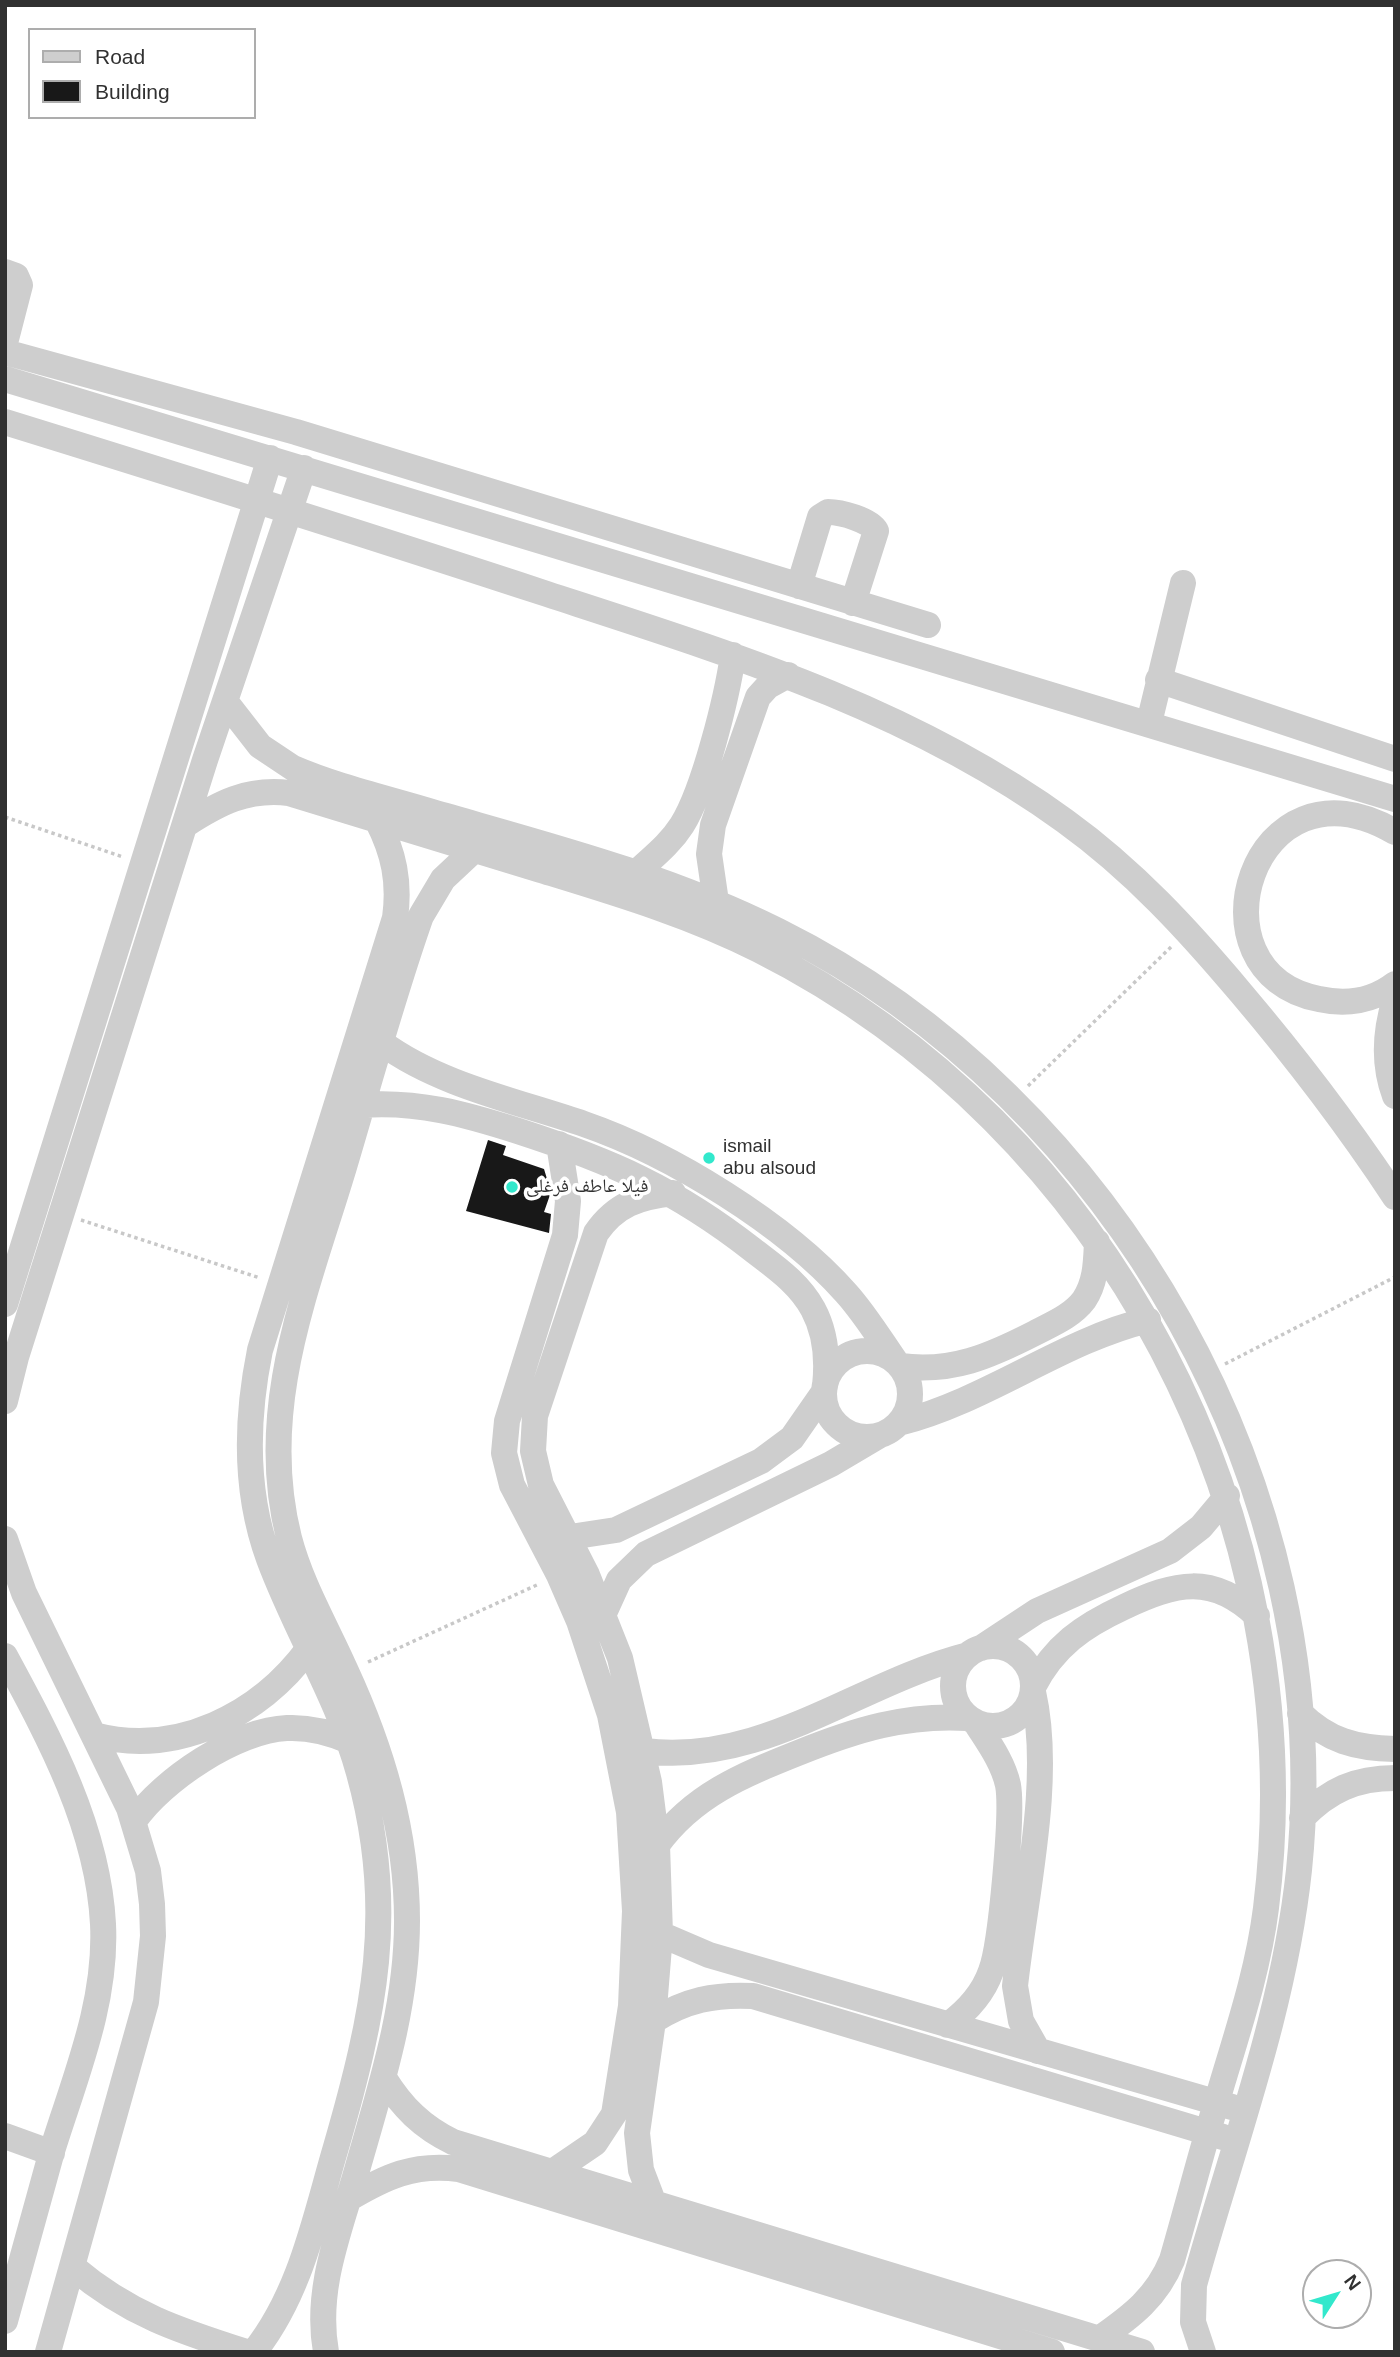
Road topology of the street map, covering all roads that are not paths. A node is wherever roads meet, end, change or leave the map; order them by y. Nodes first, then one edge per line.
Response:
1 (5, 272) edge
2 (7, 325) edge
3 (5, 352) edge
4 (5, 379) edge
5 (5, 422) edge
6 (296, 432) junction
7 (287, 463) junction
8 (257, 499) junction
9 (290, 510) junction
10 (1183, 583) dead end
11 (799, 586) junction
12 (853, 603) junction
13 (928, 625) dead end
14 (733, 655) junction
15 (788, 675) junction
16 (1158, 680) junction
17 (225, 701) junction
18 (1149, 723) junction
19 (1395, 759) edge
20 (1381, 803) edge
21 (377, 820) junction
22 (185, 825) junction
23 (1395, 832) edge
24 (474, 849) junction
25 (637, 872) junction
26 (716, 902) junction
27 (1267, 968) junction
28 (1395, 984) edge
29 (1239, 991) junction
30 (1395, 1000) edge
31 (382, 1043) junction
32 (1395, 1096) edge
33 (362, 1105) junction
34 (559, 1144) junction
35 (673, 1194) junction
36 (1395, 1197) edge
37 (1097, 1242) junction
38 (5, 1304) edge
39 (1148, 1320) junction
40 (898, 1364) junction
41 (825, 1389) junction
42 (5, 1401) edge
43 (890, 1429) junction
44 (1227, 1496) junction
45 (570, 1537) junction
46 (5, 1539) edge
47 (604, 1613) junction
48 (1257, 1616) junction
49 (309, 1648) junction
50 (975, 1651) junction
51 (5, 1656) edge
52 (1033, 1689) junction
53 (1300, 1713) junction
54 (972, 1720) junction
55 (94, 1735) junction
56 (349, 1741) junction
57 (1395, 1749) edge
58 (644, 1751) junction
59 (1395, 1778) edge
60 (1302, 1818) junction
61 (134, 1821) junction
62 (657, 1845) junction
63 (660, 1934) junction
64 (653, 2021) junction
65 (948, 2025) junction
66 (1038, 2051) junction
67 (384, 2078) junction
68 (1216, 2103) junction
69 (1244, 2111) junction
70 (1208, 2132) junction
71 (5, 2136) edge
72 (1236, 2141) junction
73 (52, 2154) junction
74 (551, 2173) junction
75 (348, 2199) junction
76 (654, 2204) junction
77 (74, 2268) junction
78 (5, 2321) edge
79 (1099, 2339) junction
80 (48, 2352) edge
81 (246, 2352) edge
82 (254, 2352) edge
83 (326, 2352) edge
84 (1052, 2352) edge
85 (1142, 2352) edge
86 (1203, 2352) edge

1 - 2 street
3 - 6 street
4 - 7 street
5 - 8 street
6 - 7 street
6 - 11 street
7 - 8 street
7 - 9 street
7 - 18 street
8 - 9 street
8 - 38 street
9 - 14 street
9 - 17 street
10 - 16 street
11 - 12 street
11 - 12 street
12 - 13 street
14 - 15 street
14 - 25 street
15 - 26 street
15 - 29 street
16 - 18 street
16 - 19 street
17 - 22 street
17 - 25 street
18 - 20 street
20 - 23 street
20 - 27 street
21 - 22 street
21 - 24 street
21 - 49 street
22 - 42 street
24 - 31 street
24 - 37 street
25 - 26 street
26 - 53 street
27 - 28 street
27 - 29 street
29 - 36 street
30 - 32 street
31 - 33 street
31 - 40 street
33 - 34 street
33 - 67 street
34 - 35 street
34 - 74 street
35 - 41 street
35 - 45 street
37 - 39 street
37 - 40 street
39 - 43 street
39 - 44 street
40 - 41 street
40 - 43 street
41 - 43 street
41 - 45 street
43 - 47 street
44 - 48 street
44 - 50 street
45 - 47 street
46 - 55 street
47 - 58 street
48 - 52 street
48 - 68 street
49 - 55 street
49 - 56 street
50 - 52 street
50 - 54 street
50 - 58 street
51 - 73 street
52 - 54 street
52 - 66 street
53 - 57 street
53 - 60 street
54 - 62 street
54 - 65 street
55 - 61 street
56 - 61 street
56 - 82 street
58 - 62 street
59 - 60 street
60 - 69 street
61 - 77 street
62 - 63 street
63 - 64 street
63 - 65 street
64 - 70 street
64 - 76 street
65 - 66 street
66 - 68 street
67 - 74 street
67 - 75 street
68 - 69 street
68 - 70 street
69 - 72 street
70 - 72 street
70 - 79 street
71 - 73 street
72 - 86 street
73 - 78 street
74 - 76 street
75 - 83 street
75 - 84 street
76 - 79 street
77 - 80 street
77 - 81 street
79 - 85 street

